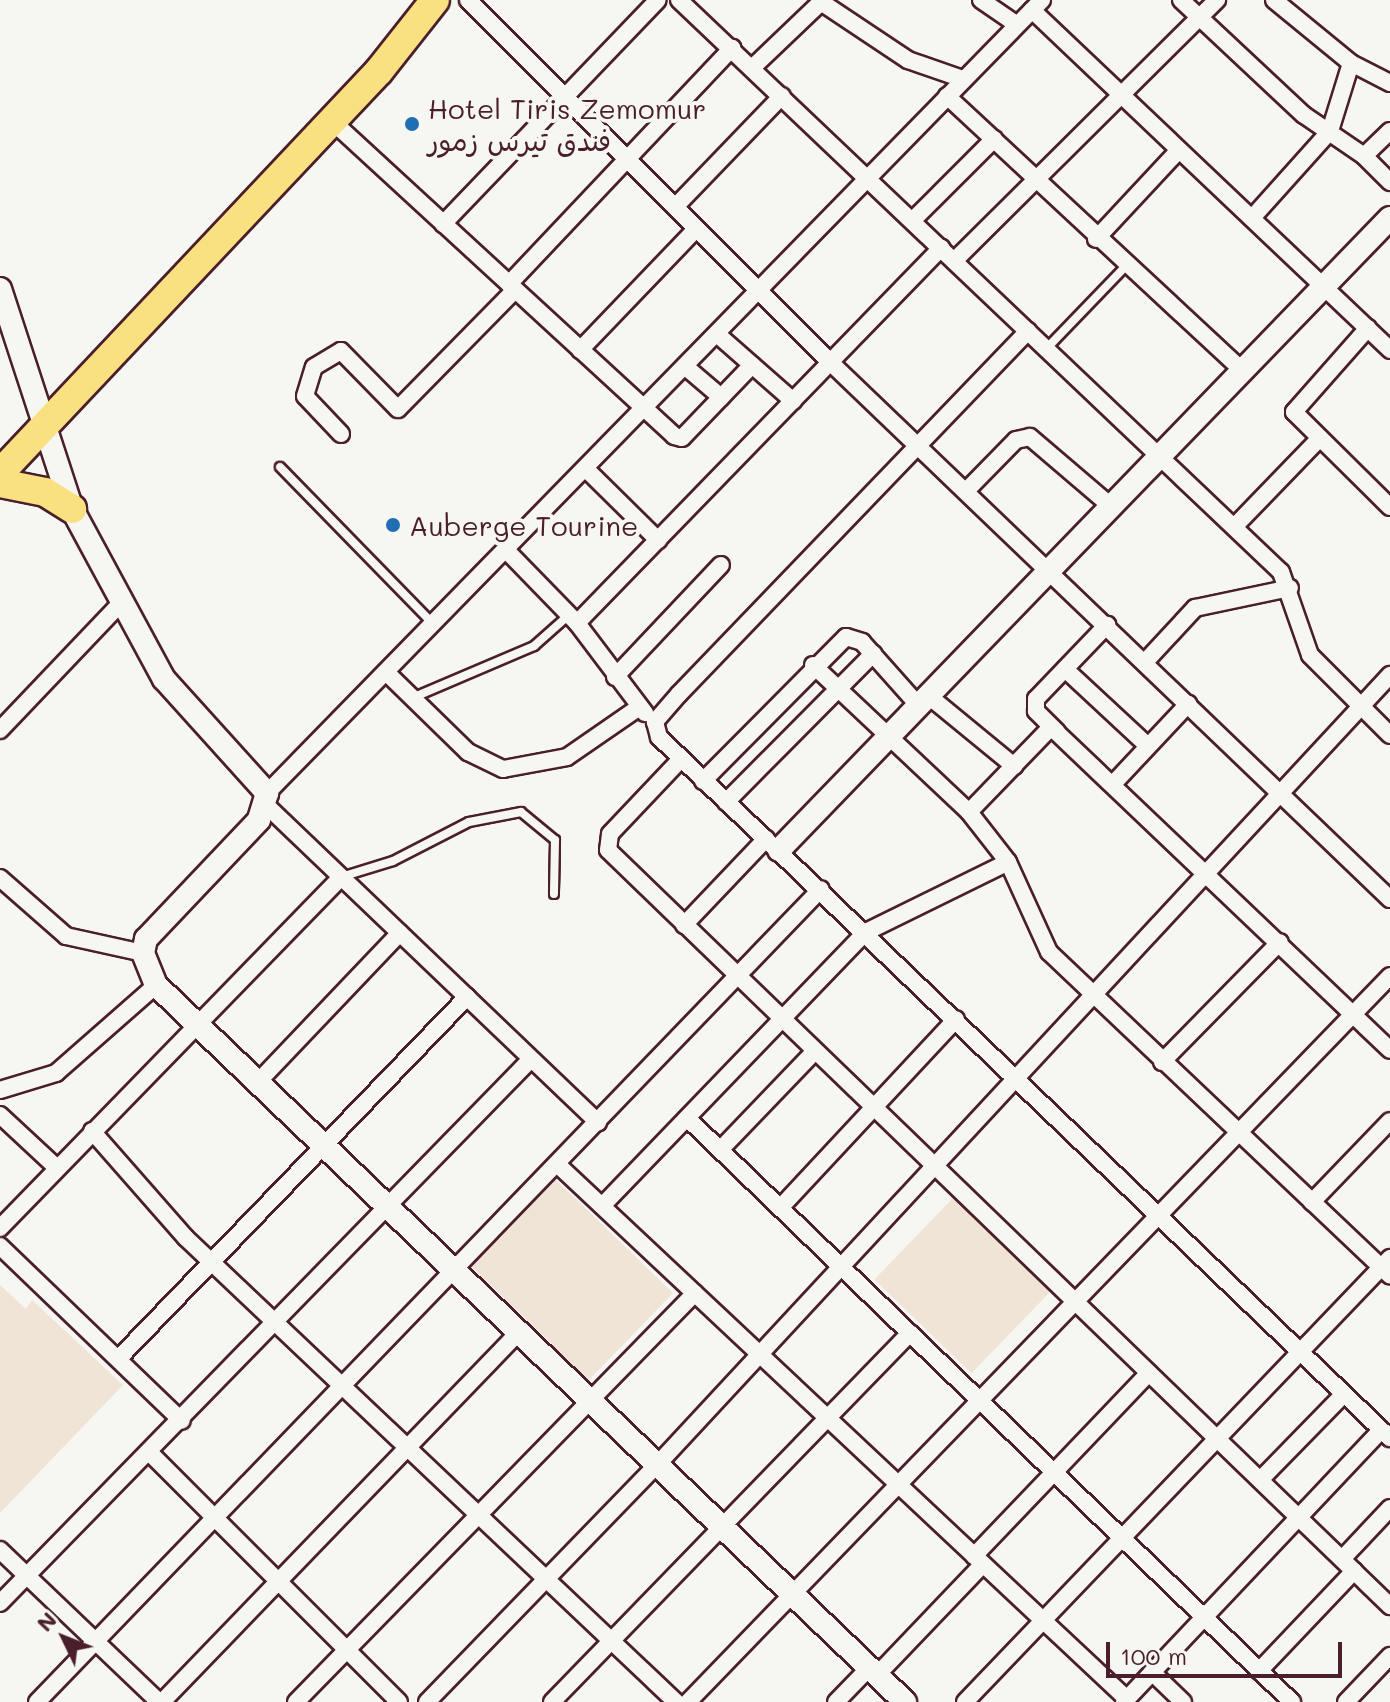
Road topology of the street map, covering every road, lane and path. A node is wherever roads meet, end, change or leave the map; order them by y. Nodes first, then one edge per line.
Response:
1 (435, 0) edge
2 (468, 0) edge
3 (658, 0) edge
4 (679, 0) edge
5 (981, 0) edge
6 (1181, 0) edge
7 (1217, 0) edge
8 (1274, 0) edge
9 (1037, 5) edge
10 (1200, 18) junction
11 (1016, 24) junction
12 (732, 48) junction
13 (1351, 63) junction
14 (752, 68) junction
15 (963, 79) junction
16 (1390, 83) edge
17 (567, 95) junction
18 (782, 96) junction
19 (947, 96) junction
20 (1118, 96) junction
21 (332, 121) junction
22 (1330, 131) junction
23 (1390, 131) edge
24 (994, 139) junction
25 (1178, 151) junction
26 (1364, 156) junction
27 (627, 159) junction
28 (1035, 177) junction
29 (869, 178) junction
30 (1390, 182) edge
31 (675, 207) junction
32 (1252, 218) junction
33 (1390, 218) edge
34 (912, 221) junction
35 (443, 224) junction
36 (696, 229) junction
37 (1096, 239) junction
38 (941, 248) junction
39 (954, 261) junction
40 (1125, 267) junction
41 (512, 287) junction
42 (0, 289) edge
43 (1323, 289) junction
44 (760, 292) junction
45 (1368, 328) junction
46 (1028, 331) junction
47 (718, 335) junction
48 (1046, 349) junction
49 (580, 350) junction
50 (1390, 350) edge
51 (830, 362) junction
52 (752, 365) junction
53 (687, 368) junction
54 (1243, 371) junction
55 (721, 397) junction
56 (793, 401) junction
57 (646, 411) junction
58 (43, 429) junction
59 (341, 434) dead end
60 (1319, 439) junction
61 (914, 443) junction
62 (1160, 458) junction
63 (280, 467) dead end
64 (587, 470) junction
65 (0, 473) edge
66 (0, 483) edge
67 (966, 491) junction
68 (1388, 501) edge
69 (1112, 507) junction
70 (72, 509) junction
71 (1234, 527) junction
72 (658, 540) junction
73 (507, 551) junction
74 (721, 565) dead end
75 (1051, 571) junction
76 (1290, 588) junction
77 (123, 601) junction
78 (573, 619) junction
79 (435, 625) junction
80 (1107, 625) junction
81 (873, 654) junction
82 (1145, 662) junction
83 (813, 665) junction
84 (1065, 669) junction
85 (388, 674) junction
86 (1390, 675) edge
87 (615, 677) junction
88 (838, 688) junction
89 (412, 698) junction
90 (925, 702) junction
91 (1188, 704) junction
92 (1361, 706) junction
93 (638, 708) junction
94 (655, 722) junction
95 (0, 730) edge
96 (1057, 732) junction
97 (1390, 735) edge
98 (890, 738) junction
99 (1148, 746) junction
100 (680, 760) junction
101 (1014, 766) junction
102 (703, 781) junction
103 (1113, 784) junction
104 (1279, 792) junction
105 (267, 799) junction
106 (726, 802) junction
107 (969, 812) junction
108 (772, 844) junction
109 (1008, 862) junction
110 (1207, 871) junction
111 (341, 877) junction
112 (0, 878) edge
113 (821, 889) junction
114 (554, 894) dead end
115 (1390, 899) edge
116 (684, 925) junction
117 (866, 932) junction
118 (400, 933) junction
119 (1280, 942) junction
120 (143, 953) junction
121 (1390, 976) edge
122 (738, 977) junction
123 (156, 985) junction
124 (1093, 995) junction
125 (467, 997) junction
126 (1354, 1013) junction
127 (782, 1019) junction
128 (956, 1019) junction
129 (196, 1024) junction
130 (1390, 1050) edge
131 (815, 1051) junction
132 (531, 1059) junction
133 (1162, 1062) junction
134 (1017, 1078) junction
135 (257, 1083) junction
136 (0, 1090) edge
137 (874, 1108) junction
138 (0, 1115) edge
139 (687, 1118) junction
140 (1390, 1121) edge
141 (598, 1122) junction
142 (92, 1131) junction
143 (1238, 1133) junction
144 (322, 1146) junction
145 (720, 1150) junction
146 (557, 1164) junction
147 (934, 1166) junction
148 (57, 1168) junction
149 (1312, 1202) junction
150 (602, 1206) junction
151 (387, 1208) junction
152 (780, 1208) junction
153 (1158, 1214) junction
154 (0, 1228) edge
155 (0, 1246) edge
156 (213, 1262) junction
157 (841, 1267) junction
158 (1387, 1267) edge
159 (454, 1271) junction
160 (695, 1293) junction
161 (1074, 1301) junction
162 (277, 1322) junction
163 (518, 1333) junction
164 (910, 1333) junction
165 (1301, 1352) junction
166 (760, 1354) junction
167 (118, 1359) junction
168 (1149, 1373) junction
169 (344, 1385) junction
170 (1344, 1394) junction
171 (979, 1400) junction
172 (590, 1401) junction
173 (826, 1417) junction
174 (182, 1421) junction
175 (1386, 1434) edge
176 (1217, 1439) junction
177 (410, 1448) junction
178 (150, 1453) junction
179 (657, 1465) junction
180 (1054, 1472) junction
181 (1260, 1480) junction
182 (898, 1484) junction
183 (1390, 1508) edge
184 (479, 1514) junction
185 (1299, 1517) junction
186 (215, 1518) junction
187 (721, 1527) junction
188 (1122, 1538) junction
189 (0, 1550) edge
190 (1342, 1559) junction
191 (978, 1560) junction
192 (1354, 1571) junction
193 (27, 1576) junction
194 (547, 1579) junction
195 (277, 1581) junction
196 (792, 1594) junction
197 (1387, 1597) edge
198 (0, 1603) edge
199 (1204, 1617) junction
200 (1043, 1621) junction
201 (612, 1640) junction
202 (96, 1641) junction
203 (346, 1651) junction
204 (1390, 1656) edge
205 (873, 1671) junction
206 (1259, 1671) junction
207 (1152, 1672) junction
208 (1126, 1701) edge
209 (37, 1702) edge
210 (160, 1702) edge
211 (296, 1702) edge
212 (399, 1702) edge
213 (427, 1702) edge
214 (552, 1702) edge
215 (676, 1702) edge
216 (688, 1702) edge
217 (836, 1702) edge
218 (905, 1702) edge
219 (965, 1702) edge
220 (1183, 1702) edge
221 (1292, 1702) edge
222 (1346, 1702) edge

1 - 21 highway
2 - 17 street
3 - 17 street
4 - 12 street
5 - 11 street
6 - 10 street
7 - 10 street
8 - 13 street
9 - 11 street
9 - 20 street
10 - 20 street
10 - 22 street
11 - 15 street
12 - 14 street
12 - 27 street
13 - 16 street
13 - 22 street
14 - 15 street
14 - 18 street
15 - 19 street
17 - 27 street
17 - 35 street
18 - 29 street
18 - 31 street
19 - 24 street
19 - 29 street
20 - 25 street
20 - 28 street
21 - 35 street
21 - 58 highway
22 - 26 street
22 - 32 street
23 - 26 street
24 - 28 street
24 - 34 street
25 - 32 street
25 - 37 street
26 - 30 street
27 - 31 street
27 - 41 street
28 - 37 street
28 - 39 street
29 - 34 street
29 - 44 street
31 - 36 street
32 - 43 street
33 - 43 street
34 - 38 street
35 - 41 street
36 - 44 street
36 - 49 street
37 - 40 street
38 - 39 street
38 - 51 street
39 - 46 street
40 - 48 lane
40 - 54 street
41 - 49 street
41 - 59 street
42 - 58 street
43 - 45 street
43 - 54 street
44 - 47 street
44 - 51 street
45 - 50 street
45 - 60 street
46 - 48 street
46 - 61 street
47 - 52 street
47 - 53 street
48 - 62 street
49 - 57 street
51 - 56 street
51 - 61 street
52 - 55 street
52 - 56 street
53 - 55 street
53 - 57 street
54 - 62 street
55 - 57 street
56 - 72 street
57 - 64 street
58 - 65 highway
58 - 70 street
60 - 68 street
60 - 71 street
61 - 67 street
61 - 94 street
62 - 69 street
62 - 71 street
63 - 79 lane
64 - 72 street
64 - 73 street
66 - 70 highway
67 - 69 street
67 - 75 street
69 - 75 street
70 - 77 street
71 - 76 street
72 - 78 street
73 - 78 street
73 - 79 street
74 - 87 street
75 - 80 street
75 - 90 street
76 - 82 street
76 - 92 street
77 - 95 street
77 - 105 street
78 - 87 street
78 - 89 lane
79 - 85 street
80 - 82 street
80 - 84 street
81 - 83 street
81 - 88 street
81 - 90 street
82 - 91 street
83 - 88 street
83 - 102 street
84 - 96 street
84 - 99 street
85 - 89 street
85 - 105 street
86 - 92 street
87 - 93 street
88 - 98 street
88 - 106 street
89 - 93 street
90 - 98 street
90 - 101 street
91 - 99 street
91 - 104 street
92 - 97 street
92 - 104 street
93 - 94 street
94 - 100 street
96 - 101 street
96 - 103 street
98 - 107 street
98 - 108 street
99 - 103 street
100 - 102 street
100 - 116 street
101 - 107 street
102 - 106 street
103 - 110 street
104 - 110 street
104 - 115 street
105 - 111 street
105 - 120 street
106 - 108 street
107 - 109 street
108 - 113 street
108 - 116 street
109 - 117 street
109 - 124 street
110 - 119 street
110 - 124 street
111 - 114 lane
111 - 118 street
111 - 129 street
112 - 120 street
113 - 117 street
113 - 122 street
116 - 122 street
117 - 127 street
117 - 128 street
118 - 125 street
118 - 135 street
119 - 126 street
119 - 133 street
120 - 123 street
121 - 126 street
122 - 127 street
122 - 141 street
123 - 129 street
123 - 136 street
124 - 133 street
124 - 134 street
125 - 132 street
125 - 144 street
126 - 130 street
126 - 143 street
127 - 131 street
127 - 139 street
128 - 134 street
128 - 137 street
129 - 135 street
129 - 142 street
131 - 137 street
131 - 145 street
132 - 141 street
132 - 151 street
133 - 143 street
134 - 147 street
134 - 153 street
135 - 144 street
137 - 147 street
137 - 152 street
138 - 148 street
139 - 145 street
139 - 150 street
140 - 149 street
141 - 146 street
142 - 148 street
142 - 156 street
143 - 149 street
143 - 153 street
144 - 151 street
144 - 156 street
145 - 152 street
146 - 150 street
146 - 159 street
147 - 157 street
147 - 161 street
148 - 154 street
149 - 158 street
150 - 160 street
151 - 159 street
151 - 162 street
152 - 157 street
153 - 161 street
153 - 165 street
155 - 167 street
156 - 162 street
156 - 167 street
157 - 164 street
157 - 166 street
158 - 165 street
159 - 163 street
159 - 169 street
160 - 166 street
160 - 172 street
161 - 168 street
161 - 171 street
162 - 169 street
162 - 174 street
163 - 172 street
163 - 177 street
164 - 171 street
164 - 173 street
165 - 170 street
165 - 176 street
166 - 173 street
166 - 179 street
167 - 174 street
168 - 176 street
168 - 180 street
169 - 177 street
169 - 186 street
170 - 175 street
170 - 181 street
171 - 180 street
171 - 182 street
172 - 179 street
172 - 184 street
173 - 182 street
173 - 187 street
174 - 178 street
175 - 185 street
176 - 181 street
176 - 188 street
177 - 184 street
177 - 195 street
178 - 186 street
178 - 193 street
179 - 187 street
179 - 194 street
180 - 188 street
180 - 191 street
181 - 185 street
182 - 191 street
182 - 196 street
183 - 190 street
184 - 194 street
184 - 203 street
185 - 190 street
185 - 199 street
186 - 195 street
186 - 202 street
187 - 196 street
187 - 201 street
188 - 199 street
188 - 200 street
189 - 193 street
190 - 192 street
191 - 200 street
191 - 205 street
192 - 197 street
192 - 206 street
193 - 198 street
193 - 202 street
194 - 201 street
194 - 213 street
195 - 203 street
195 - 210 street
196 - 205 street
196 - 216 street
199 - 206 street
199 - 207 street
200 - 208 street
200 - 219 street
201 - 214 street
201 - 215 street
202 - 209 street
202 - 210 street
203 - 211 street
203 - 212 street
204 - 222 street
205 - 217 street
205 - 218 street
206 - 221 street
207 - 208 street
207 - 220 street

